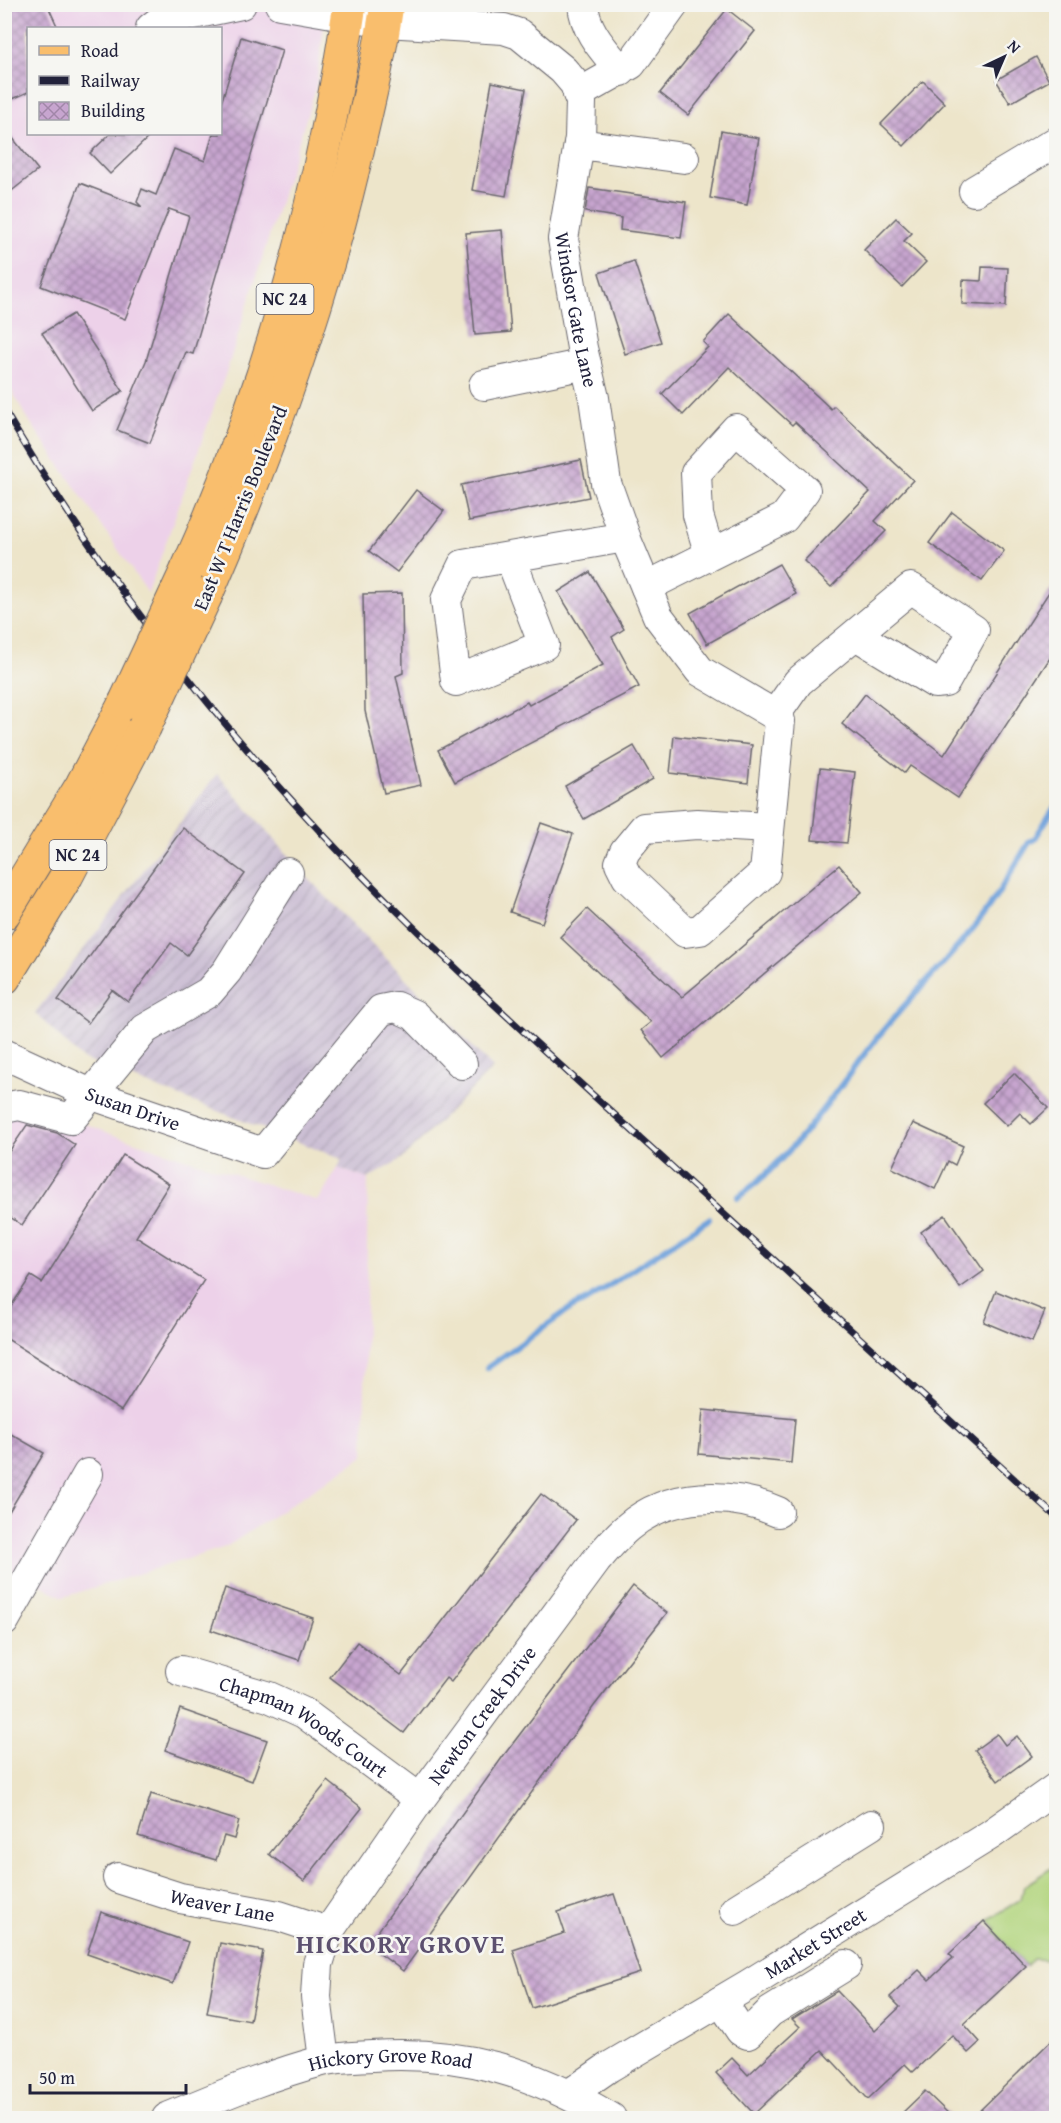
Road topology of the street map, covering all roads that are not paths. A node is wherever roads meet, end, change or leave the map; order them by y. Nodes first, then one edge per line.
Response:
1 (241, 4) edge
2 (280, 4) edge
3 (583, 4) edge
4 (674, 4) edge
5 (349, 11) edge
6 (386, 13) edge
7 (152, 27) edge
8 (621, 71) junction
9 (578, 94) junction
10 (1056, 142) edge
11 (579, 144) junction
12 (684, 158) dead end
13 (974, 191) dead end
14 (586, 364) junction
15 (484, 385) dead end
16 (625, 537) junction
17 (710, 555) dead end
18 (510, 557) dead end
19 (196, 582) junction
20 (646, 587) junction
21 (856, 635) dead end
22 (134, 716) junction
23 (775, 716) junction
24 (769, 828) junction
25 (288, 873) dead end
26 (4, 912) edge
27 (4, 978) edge
28 (4, 1054) edge
29 (462, 1064) dead end
30 (93, 1095) junction
31 (4, 1108) edge
32 (88, 1474) dead end
33 (778, 1512) dead end
34 (4, 1621) edge
35 (181, 1671) dead end
36 (1056, 1788) edge
37 (420, 1798) junction
38 (871, 1825) dead end
39 (118, 1878) dead end
40 (735, 1910) dead end
41 (328, 1932) junction
42 (846, 1965) dead end
43 (721, 2001) junction
44 (324, 2060) junction
45 (570, 2094) junction
46 (167, 2118) edge
47 (611, 2118) edge

1 - 7 street
2 - 5 street, Windsor Gate Lane
3 - 8 street
4 - 8 street
5 - 6 street, Windsor Gate Lane
5 - 19 main road, East W T Harris Boulevard / NC 24
6 - 9 street, Windsor Gate Lane
6 - 19 main road, East W T Harris Boulevard / NC 24
8 - 9 street
9 - 11 street, Windsor Gate Lane
10 - 13 street
11 - 12 street
11 - 14 street, Windsor Gate Lane
14 - 15 street
14 - 16 street, Windsor Gate Lane
16 - 18 street
16 - 20 street, Windsor Gate Lane
17 - 20 street
19 - 22 main road, East W T Harris Boulevard / NC 24, bridge
20 - 23 street, Windsor Gate Lane
21 - 23 street
22 - 26 main road, East W T Harris Boulevard / NC 24
22 - 27 main road, East W T Harris Boulevard / NC 24
23 - 24 street
24 - 24 street
25 - 30 street
28 - 30 street, Susan Drive
29 - 30 street, Susan Drive
30 - 31 street
32 - 34 street
33 - 37 street, Newton Creek Drive
35 - 37 street, Chapman Woods Court
36 - 43 street, Market Street
37 - 41 street, Newton Creek Drive
38 - 40 street
39 - 41 street, Weaver Lane
41 - 44 street, Newton Creek Drive
42 - 43 street
43 - 45 street, Market Street
44 - 45 street, Hickory Grove Road
44 - 46 street, Hickory Grove Road
45 - 47 street, Hickory Grove Road

